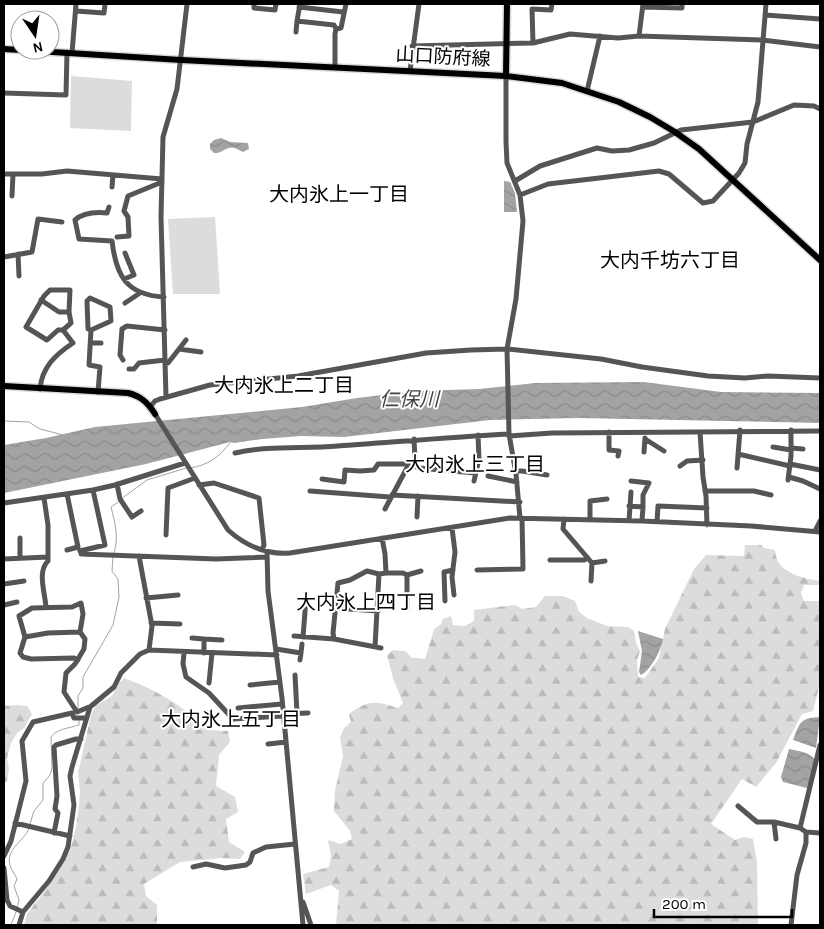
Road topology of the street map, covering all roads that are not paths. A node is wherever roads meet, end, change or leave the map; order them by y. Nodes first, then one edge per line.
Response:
1 (76, 4) edge
2 (105, 4) edge
3 (187, 4) edge
4 (254, 4) edge
5 (276, 4) edge
6 (346, 4) edge
7 (419, 4) edge
8 (507, 4) edge
9 (552, 4) edge
10 (682, 4) edge
11 (766, 4) edge
12 (299, 5) edge
13 (643, 5) edge
14 (532, 7) edge
15 (76, 11) junction
16 (344, 12) junction
17 (765, 15) junction
18 (820, 19) edge
19 (298, 21) junction
20 (336, 30) junction
21 (296, 32) dead end
22 (600, 36) junction
23 (639, 36) junction
24 (762, 40) junction
25 (533, 43) junction
26 (506, 44) junction
27 (412, 46) junction
28 (820, 47) edge
29 (4, 49) edge
30 (70, 52) junction
31 (181, 60) junction
32 (335, 67) junction
33 (410, 70) junction
34 (506, 76) junction
35 (587, 90) junction
36 (4, 93) edge
37 (820, 109) edge
38 (753, 122) junction
39 (675, 132) junction
40 (4, 174) edge
41 (13, 174) junction
42 (113, 175) junction
43 (162, 180) junction
44 (732, 180) junction
45 (515, 181) junction
46 (112, 187) dead end
47 (12, 196) dead end
48 (520, 196) junction
49 (108, 213) dead end
50 (62, 222) dead end
51 (117, 237) dead end
52 (18, 254) junction
53 (128, 256) dead end
54 (4, 257) edge
55 (820, 260) edge
56 (19, 276) dead end
57 (124, 279) junction
58 (140, 292) junction
59 (164, 296) junction
60 (41, 300) junction
61 (125, 303) dead end
62 (69, 312) junction
63 (64, 330) junction
64 (91, 330) junction
65 (164, 330) junction
66 (186, 340) dead end
67 (91, 343) junction
68 (101, 343) dead end
69 (179, 349) junction
70 (507, 349) junction
71 (201, 352) dead end
72 (123, 360) dead end
73 (165, 362) junction
74 (129, 369) dead end
75 (820, 378) edge
76 (4, 386) edge
77 (40, 389) junction
78 (98, 392) junction
79 (166, 397) junction
80 (150, 407) junction
81 (155, 415) joint
82 (740, 430) junction
83 (791, 430) junction
84 (820, 431) edge
85 (608, 432) junction
86 (645, 432) junction
87 (700, 432) junction
88 (509, 434) junction
89 (478, 435) junction
90 (414, 439) junction
91 (645, 439) junction
92 (773, 447) dead end
93 (791, 449) junction
94 (803, 449) dead end
95 (664, 451) dead end
96 (644, 452) dead end
97 (235, 453) dead end
98 (738, 454) junction
99 (618, 456) dead end
100 (184, 460) junction
101 (703, 460) junction
102 (409, 464) junction
103 (790, 465) junction
104 (680, 466) dead end
105 (737, 468) dead end
106 (820, 470) edge
107 (516, 472) junction
108 (475, 473) junction
109 (547, 475) dead end
110 (488, 476) dead end
111 (195, 478) junction
112 (322, 479) dead end
113 (474, 481) dead end
114 (631, 481) dead end
115 (517, 482) junction
116 (117, 484) junction
117 (199, 486) junction
118 (820, 489) edge
119 (94, 490) junction
120 (310, 491) dead end
121 (631, 492) dead end
122 (705, 492) junction
123 (67, 494) junction
124 (770, 495) dead end
125 (391, 496) junction
126 (418, 496) junction
127 (44, 498) junction
128 (607, 499) dead end
129 (520, 502) junction
130 (4, 503) edge
131 (629, 506) junction
132 (643, 507) junction
133 (707, 508) junction
134 (385, 509) dead end
135 (141, 511) dead end
136 (417, 517) dead end
137 (521, 518) junction
138 (564, 519) junction
139 (590, 520) junction
140 (629, 521) junction
141 (642, 521) junction
142 (820, 521) edge
143 (657, 522) junction
144 (707, 525) junction
145 (452, 528) junction
146 (818, 532) edge
147 (166, 535) dead end
148 (20, 538) dead end
149 (382, 538) junction
150 (67, 550) dead end
151 (265, 553) junction
152 (139, 556) junction
153 (48, 557) junction
154 (20, 558) junction
155 (4, 559) edge
156 (550, 560) dead end
157 (590, 560) junction
158 (605, 561) dead end
159 (453, 570) junction
160 (476, 570) dead end
161 (421, 571) dead end
162 (386, 573) junction
163 (379, 574) junction
164 (407, 574) junction
165 (24, 581) dead end
166 (591, 581) dead end
167 (4, 584) edge
168 (178, 595) dead end
169 (454, 595) dead end
170 (146, 598) junction
171 (306, 599) dead end
172 (445, 601) dead end
173 (17, 602) dead end
174 (4, 605) edge
175 (46, 607) junction
176 (334, 608) junction
177 (407, 608) dead end
178 (378, 611) junction
179 (151, 623) junction
180 (180, 624) dead end
181 (80, 632) junction
182 (294, 636) dead end
183 (25, 637) junction
184 (303, 637) junction
185 (192, 638) dead end
186 (204, 639) junction
187 (334, 639) junction
188 (222, 640) dead end
189 (302, 644) dead end
190 (149, 650) junction
191 (184, 652) junction
192 (276, 652) junction
193 (204, 653) junction
194 (212, 653) junction
195 (301, 653) junction
196 (78, 660) junction
197 (300, 660) dead end
198 (295, 675) dead end
199 (280, 682) junction
200 (209, 683) dead end
201 (250, 685) dead end
202 (282, 704) junction
203 (90, 707) junction
204 (238, 708) dead end
205 (297, 713) junction
206 (308, 713) dead end
207 (283, 715) junction
208 (86, 718) junction
209 (81, 739) junction
210 (286, 742) junction
211 (268, 744) dead end
212 (820, 745) edge
213 (738, 806) dead end
214 (774, 822) junction
215 (15, 823) junction
216 (800, 828) junction
217 (54, 832) junction
218 (806, 832) junction
219 (820, 833) edge
220 (70, 836) junction
221 (776, 839) dead end
222 (295, 844) junction
223 (4, 856) edge
224 (193, 867) dead end
225 (4, 868) edge
226 (6, 900) edge
227 (301, 900) junction
228 (23, 912) junction
229 (20, 925) edge
230 (303, 925) edge
231 (311, 925) edge
232 (791, 925) edge

1 - 15 street
2 - 15 street
3 - 31 street
4 - 5 street
6 - 16 street
7 - 27 street
8 - 26 main road
9 - 14 street
10 - 13 street
11 - 17 street
12 - 16 street
12 - 19 street
13 - 23 street
14 - 25 street
15 - 30 street
16 - 20 street
17 - 18 street
17 - 24 street
19 - 20 street
19 - 21 street
20 - 32 street
22 - 23 street
22 - 25 street
22 - 35 street
23 - 24 street
24 - 28 street
24 - 38 street
25 - 26 street
26 - 27 street
26 - 34 main road
27 - 33 street
29 - 30 main road, 山口防府線
30 - 31 main road, 山口防府線
30 - 36 street
31 - 32 main road, 山口防府線
31 - 43 street
32 - 33 main road, 山口防府線
33 - 34 main road, 山口防府線
34 - 35 main road, 山口防府線
34 - 45 street
35 - 39 main road, 山口防府線
37 - 38 street
38 - 39 street
38 - 44 street
39 - 44 main road, 山口防府線
39 - 45 street
40 - 41 street
41 - 42 street
41 - 47 street
42 - 43 street
42 - 46 street
43 - 51 street
43 - 59 street
44 - 48 street
44 - 55 main road, 山口防府線
45 - 48 street
48 - 70 street
49 - 57 street
50 - 52 street
52 - 54 street
52 - 56 street
53 - 57 street
57 - 58 street
58 - 59 street
58 - 61 street
59 - 65 street
60 - 62 street
60 - 62 street
60 - 63 street
62 - 63 street
63 - 77 street
64 - 64 street
64 - 67 street
65 - 72 street
65 - 73 street
66 - 69 street
67 - 68 street
67 - 78 street
69 - 71 street
69 - 73 street
70 - 75 street
70 - 79 street
70 - 88 street
73 - 74 street
73 - 79 street
76 - 77 main road
77 - 78 main road
78 - 80 main road
79 - 80 street
80 - 81 main road
81 - 100 street
82 - 83 street
82 - 87 street
82 - 98 street
83 - 84 street
83 - 93 street
85 - 86 street
85 - 88 street
85 - 99 street
86 - 87 street
86 - 91 street
87 - 101 street
88 - 89 street
88 - 107 street
89 - 90 street
89 - 108 street
90 - 97 street
90 - 102 street
91 - 95 street
91 - 96 street
92 - 93 street
93 - 94 street
93 - 103 street
98 - 103 street
98 - 105 street
100 - 111 street
100 - 116 street
101 - 104 street
101 - 122 street
102 - 108 street
102 - 112 street
102 - 125 street
103 - 106 street
103 - 118 street
107 - 109 street
107 - 115 street
108 - 113 street
110 - 115 street
111 - 117 street
111 - 147 street
114 - 132 street
115 - 129 street
116 - 119 street
116 - 135 street
117 - 151 street
117 - 151 street
119 - 123 street
119 - 152 street
120 - 125 street
121 - 131 street
122 - 124 street
122 - 133 street
123 - 127 street
123 - 150 street
125 - 126 street
125 - 134 street
126 - 129 street
126 - 136 street
127 - 130 street
127 - 153 street
128 - 139 street
129 - 137 street
131 - 132 street
131 - 140 street
132 - 141 street
133 - 143 street
133 - 144 street
137 - 138 street
137 - 145 street
137 - 160 street
138 - 139 street
138 - 157 street
139 - 140 street
140 - 141 street
141 - 143 street
142 - 146 street
143 - 144 street
144 - 146 street
145 - 149 street
145 - 159 street
148 - 154 street
149 - 151 street
149 - 162 street
151 - 152 street
151 - 192 street
152 - 170 street
153 - 154 street
153 - 175 street
154 - 155 street
156 - 157 street
157 - 158 street
157 - 166 street
159 - 169 street
159 - 172 street
161 - 164 street
162 - 163 street
162 - 164 street
163 - 176 street
163 - 178 street
164 - 177 street
165 - 167 street
168 - 170 street
170 - 179 street
171 - 184 street
173 - 174 street
175 - 181 street
175 - 183 street
176 - 178 street
176 - 187 street
178 - 187 street
179 - 180 street
179 - 190 street
181 - 183 street
181 - 196 street
182 - 184 street
183 - 196 street
184 - 187 street
185 - 186 street
186 - 188 street
186 - 193 street
189 - 195 street
190 - 191 street
190 - 203 street
191 - 193 street
191 - 207 street
192 - 194 street
192 - 195 street
192 - 199 street
193 - 194 street
194 - 200 street
195 - 197 street
196 - 203 street
198 - 205 street
199 - 201 street
199 - 202 street
202 - 204 street
202 - 207 street
203 - 208 street
205 - 206 street
205 - 207 street
207 - 210 street
208 - 209 street
208 - 215 street
209 - 217 street
209 - 220 street
210 - 211 street
210 - 222 street
212 - 216 street
213 - 214 street
214 - 216 street
214 - 221 street
215 - 217 street
215 - 223 street
216 - 218 street
217 - 220 street
218 - 219 street
218 - 232 street
220 - 228 street
222 - 224 street
222 - 227 street
225 - 226 street
226 - 228 street
227 - 230 street
227 - 231 street
228 - 229 street

